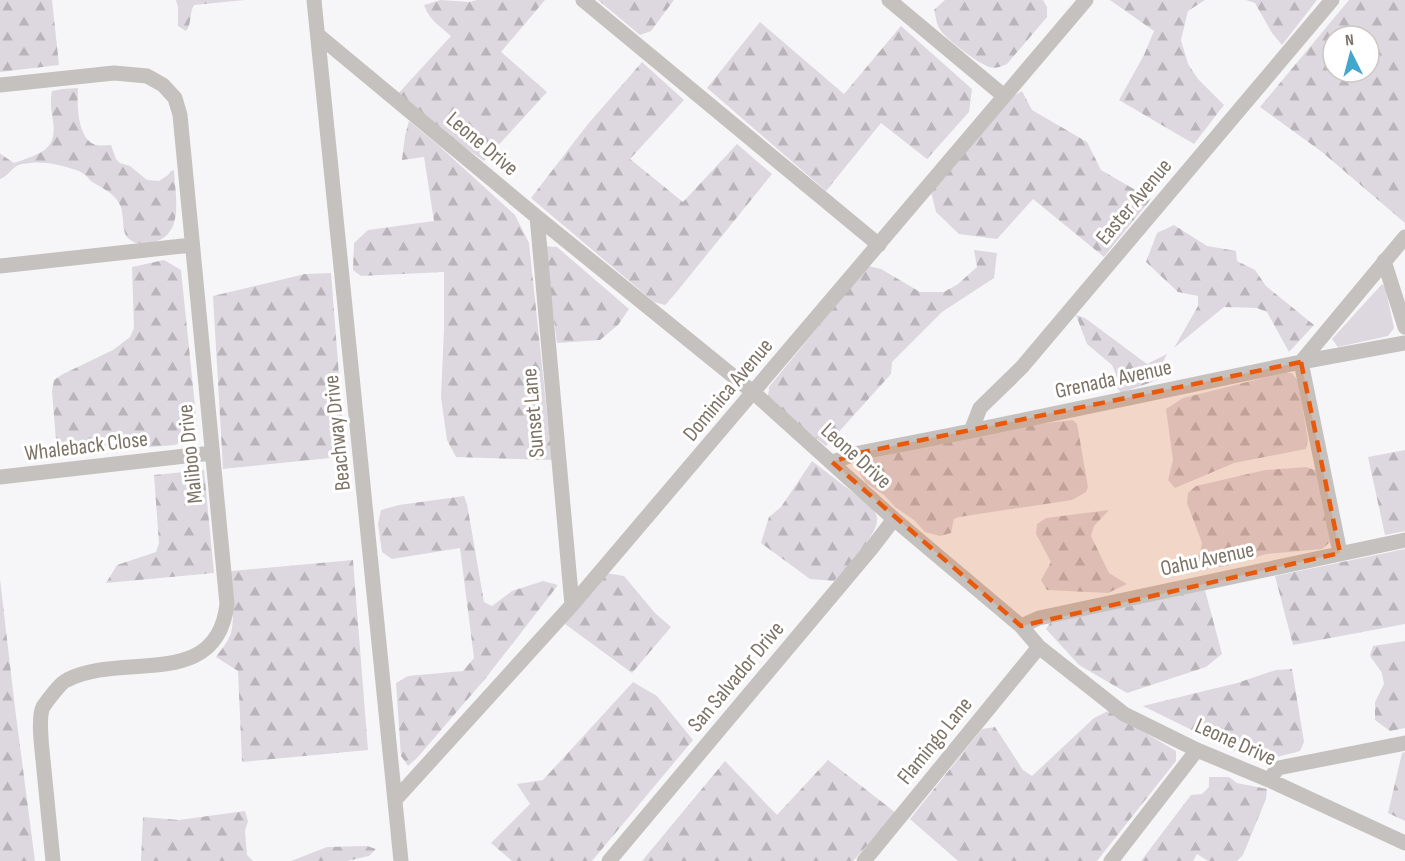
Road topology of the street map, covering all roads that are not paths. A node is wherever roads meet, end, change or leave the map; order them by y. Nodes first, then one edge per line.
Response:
1 (314, 0) edge
2 (583, 0) edge
3 (889, 0) edge
4 (1086, 0) edge
5 (1332, 0) edge
6 (318, 36) junction
7 (0, 85) edge
8 (1004, 96) junction
9 (537, 216) junction
10 (1405, 237) edge
11 (879, 244) junction
12 (192, 245) junction
13 (1384, 261) junction
14 (0, 266) edge
15 (1405, 327) edge
16 (1405, 343) edge
17 (1301, 362) junction
18 (754, 393) junction
19 (971, 431) junction
20 (212, 453) junction
21 (832, 462) junction
22 (0, 477) edge
23 (894, 519) junction
24 (1405, 540) edge
25 (1340, 553) junction
26 (572, 605) junction
27 (1021, 626) junction
28 (1039, 647) junction
29 (1405, 743) edge
30 (1197, 750) junction
31 (1269, 780) junction
32 (395, 800) junction
33 (1405, 843) edge
34 (53, 861) edge
35 (401, 861) edge
36 (609, 861) edge
37 (864, 861) edge
38 (1111, 861) edge

1 - 6 street, Beachway Drive
2 - 11 street
3 - 8 street
4 - 8 street, Dominica Avenue
5 - 19 street, Easter Avenue
6 - 9 street, Leone Drive
6 - 32 street, Beachway Drive
7 - 12 street, Maliboo Drive
8 - 11 street, Dominica Avenue
9 - 18 street, Leone Drive
9 - 26 street, Sunset Lane
10 - 13 street
11 - 18 street, Dominica Avenue
12 - 14 street
12 - 20 street, Maliboo Drive
13 - 15 street
13 - 17 street
16 - 17 street, Grenada Avenue
17 - 19 street, Grenada Avenue
17 - 25 street
18 - 21 street, Leone Drive
18 - 26 street, Dominica Avenue
19 - 21 street, Grenada Avenue
20 - 22 street, Whaleback Close
20 - 34 street, Maliboo Drive
21 - 23 street, Leone Drive
23 - 27 street, Leone Drive
23 - 36 street, San Salvador Drive
24 - 25 street, Oahu Avenue
25 - 27 street, Oahu Avenue
26 - 32 street, Dominica Avenue
27 - 28 street, Leone Drive
28 - 30 street, Leone Drive
28 - 37 street, Flamingo Lane
29 - 31 street
30 - 31 street, Leone Drive
30 - 38 street
31 - 33 street, Leone Drive
32 - 35 street, Beachway Drive

